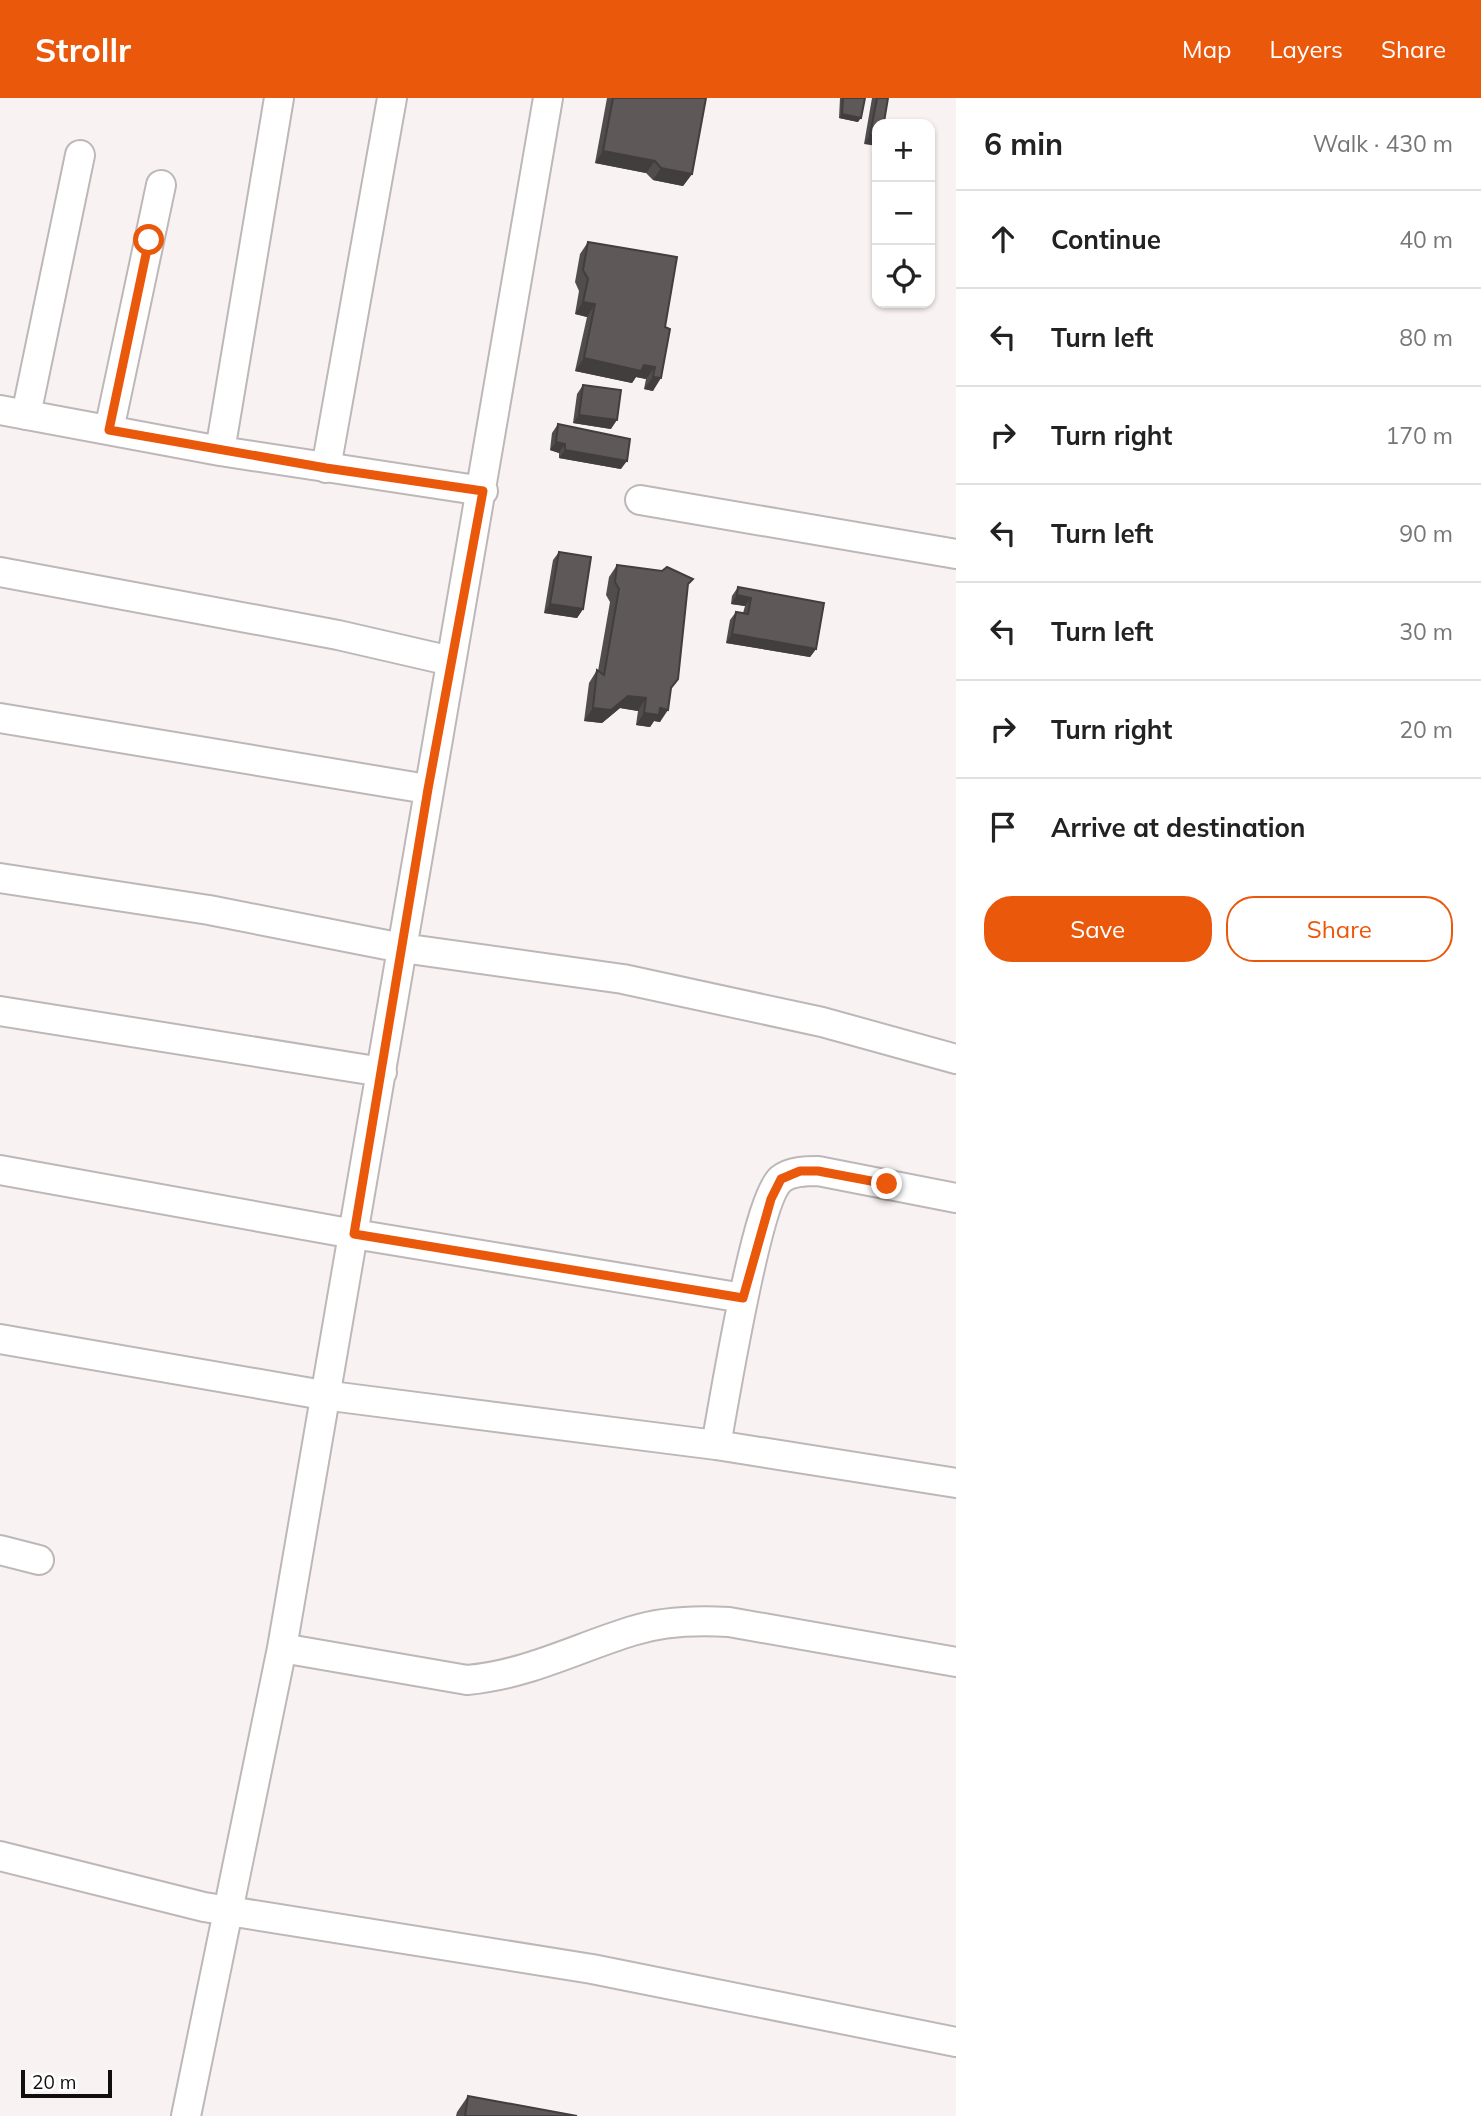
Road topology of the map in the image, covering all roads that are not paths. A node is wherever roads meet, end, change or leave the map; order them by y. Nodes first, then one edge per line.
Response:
1 (279, 98) edge
2 (392, 98) edge
3 (548, 98) edge
4 (80, 155) dead end
5 (161, 185) dead end
6 (13, 412) edge
7 (109, 430) junction
8 (220, 451) junction
9 (326, 468) junction
10 (483, 491) junction
11 (640, 500) dead end
12 (956, 554) edge
13 (0, 572) edge
14 (451, 661) junction
15 (0, 718) edge
16 (428, 789) junction
17 (0, 878) edge
18 (402, 948) junction
19 (0, 1011) edge
20 (956, 1059) edge
21 (382, 1072) junction
22 (0, 1170) edge
23 (956, 1198) edge
24 (354, 1234) junction
25 (743, 1298) junction
26 (0, 1339) edge
27 (323, 1395) junction
28 (716, 1446) junction
29 (956, 1483) edge
30 (0, 1550) edge
31 (39, 1560) dead end
32 (282, 1648) junction
33 (956, 1662) edge
34 (0, 1856) edge
35 (230, 1911) junction
36 (956, 2042) edge
37 (186, 2116) edge

1 - 8 street
2 - 9 street
3 - 10 street
4 - 6 street
5 - 7 street
6 - 7 street
7 - 8 street
8 - 9 street
9 - 10 street
10 - 14 street
11 - 12 street
13 - 14 street
14 - 16 street
15 - 16 street
16 - 18 street
17 - 18 street
18 - 20 street
18 - 21 street
19 - 21 street
21 - 24 street
22 - 24 street
23 - 25 street
24 - 25 street
24 - 27 street
25 - 28 street
26 - 27 street
27 - 28 street
27 - 32 street
28 - 29 street
30 - 31 street
32 - 33 street
32 - 35 street
34 - 35 street
35 - 36 street
35 - 37 street

